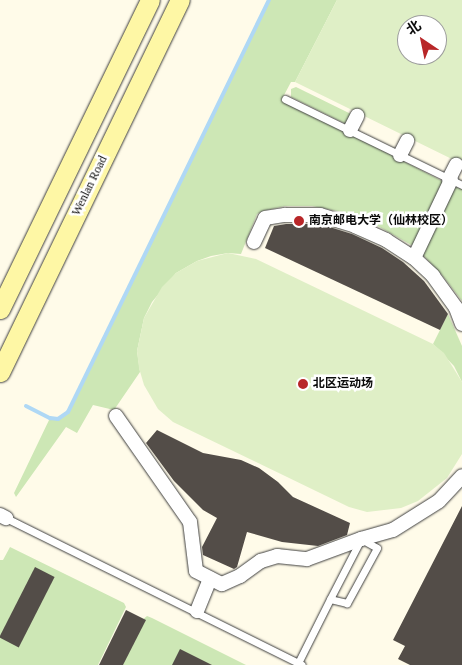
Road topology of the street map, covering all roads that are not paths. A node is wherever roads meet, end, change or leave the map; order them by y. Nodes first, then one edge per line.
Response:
1 (150, 0) edge
2 (180, 0) edge
3 (285, 99) dead end
4 (357, 116) dead end
5 (350, 130) junction
6 (406, 142) dead end
7 (400, 155) junction
8 (456, 165) dead end
9 (454, 181) edge
10 (254, 242) dead end
11 (414, 258) junction
12 (0, 310) edge
13 (462, 324) edge
14 (0, 372) edge
15 (116, 416) dead end
16 (462, 476) edge
17 (3, 517) edge
18 (361, 539) junction
19 (210, 578) junction
20 (330, 599) junction
21 (197, 611) junction
22 (299, 664) edge

1 - 12 main road
2 - 14 main road, Wenlan Road
3 - 5 lane
4 - 5 street
5 - 7 lane
6 - 7 street
7 - 9 lane
8 - 9 street
9 - 11 street
10 - 11 street
11 - 13 street
15 - 19 street
16 - 18 street
17 - 21 lane
18 - 19 street
18 - 20 lane
18 - 20 lane
19 - 21 street
20 - 22 lane
21 - 22 lane

